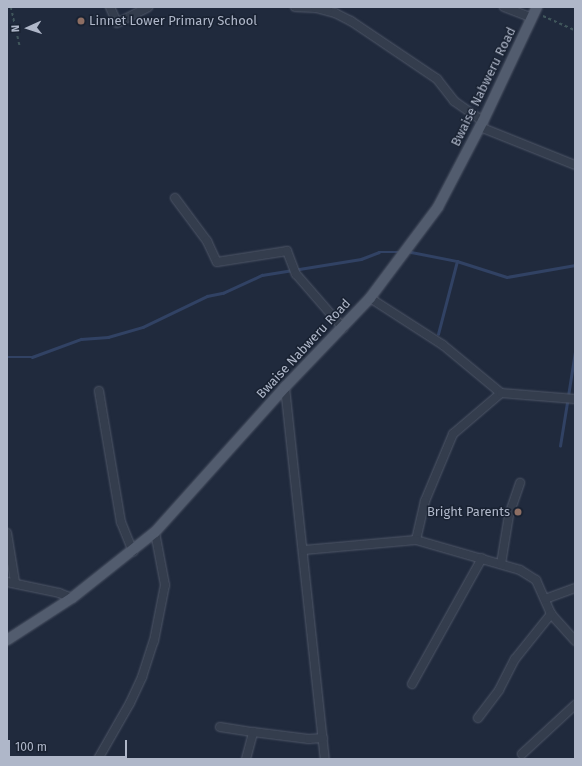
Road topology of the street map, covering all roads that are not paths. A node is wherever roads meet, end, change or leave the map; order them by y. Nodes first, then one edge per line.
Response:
1 (110, 7) edge
2 (148, 7) edge
3 (294, 7) edge
4 (504, 7) edge
5 (534, 12) edge
6 (482, 124) junction
7 (575, 165) edge
8 (175, 198) dead end
9 (370, 298) junction
10 (343, 328) junction
11 (285, 386) junction
12 (99, 391) dead end
13 (501, 393) junction
14 (575, 399) edge
15 (520, 483) dead end
16 (155, 532) junction
17 (7, 533) edge
18 (416, 540) junction
19 (304, 550) junction
20 (133, 552) junction
21 (482, 558) junction
22 (501, 564) junction
23 (11, 582) edge
24 (575, 588) edge
25 (72, 598) junction
26 (545, 599) junction
27 (551, 614) junction
28 (7, 640) edge
29 (575, 641) edge
30 (412, 684) dead end
31 (575, 705) edge
32 (478, 718) dead end
33 (220, 727) dead end
34 (253, 732) junction
35 (322, 738) junction
36 (522, 754) dead end
37 (98, 759) edge
38 (246, 759) edge
39 (325, 759) edge

1 - 2 street
3 - 6 street
4 - 5 street
5 - 6 main road, Bwaise Nabweru Road
6 - 7 street
6 - 9 main road, Bwaise Nabweru Road
8 - 10 street
9 - 10 main road, Bwaise Nabweru Road
9 - 13 street
10 - 11 main road, Bwaise Nabweru Road
11 - 16 main road, Bwaise Nabweru Road
11 - 19 street
12 - 20 street
13 - 14 street
13 - 18 street
15 - 22 street
16 - 20 main road, Bwaise Nabweru Road
16 - 37 street
17 - 23 street
18 - 19 street
18 - 21 street
19 - 35 street
20 - 25 main road, Bwaise Nabweru Road
21 - 22 street
21 - 30 street
22 - 26 street
23 - 25 street
24 - 26 street
25 - 28 main road, Bwaise Nabweru Road
26 - 27 street
27 - 29 street
27 - 32 street
31 - 36 street
33 - 34 street
34 - 35 street
34 - 38 street
35 - 39 street

